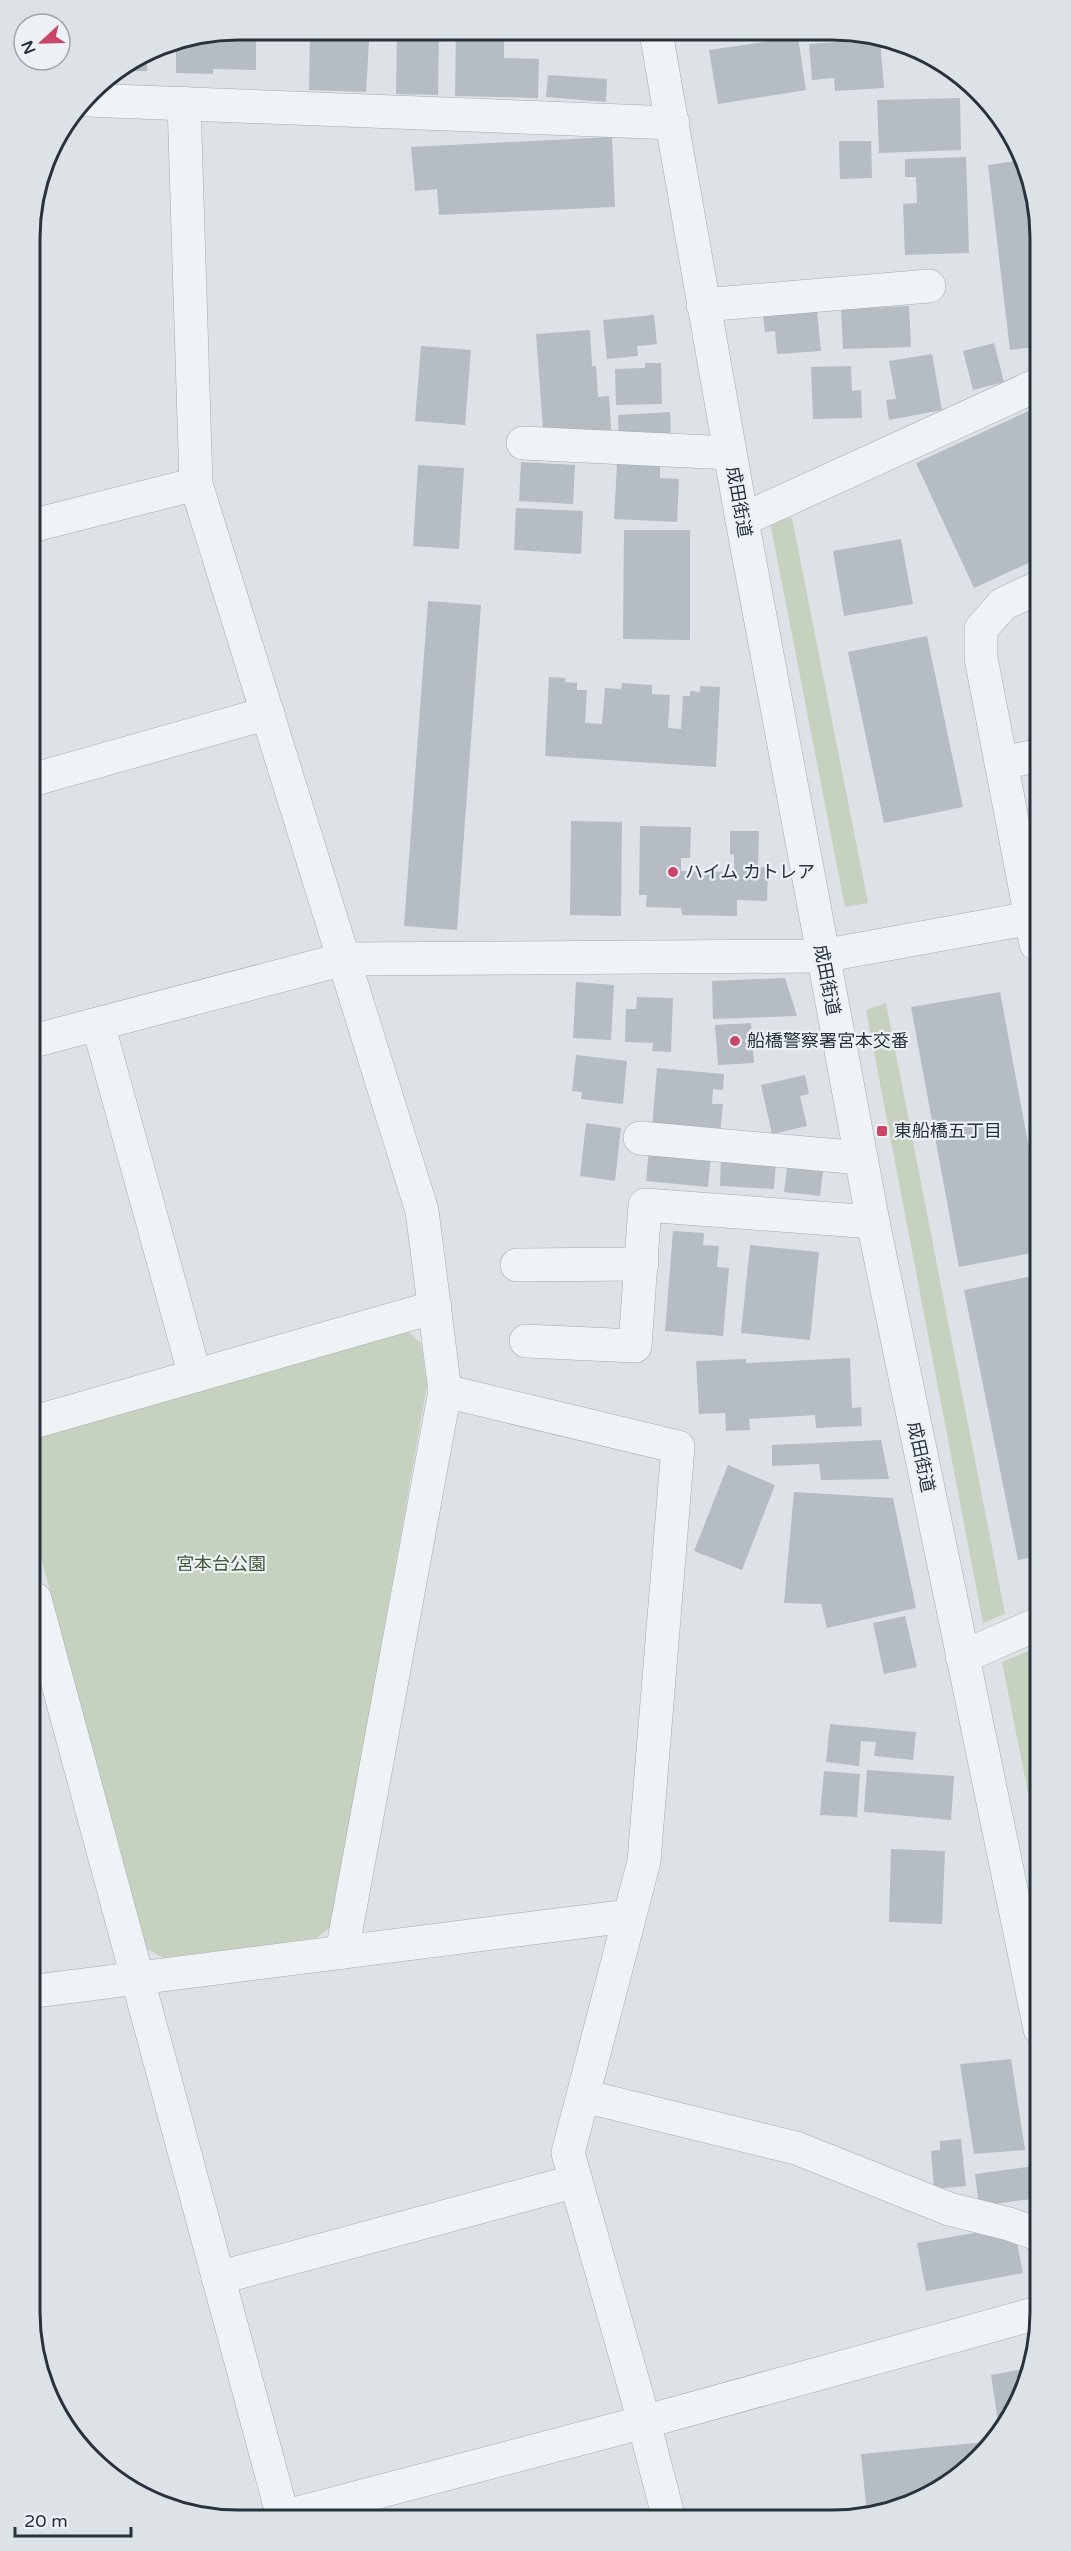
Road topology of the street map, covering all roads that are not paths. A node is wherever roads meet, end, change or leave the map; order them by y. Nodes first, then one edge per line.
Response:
1 (657, 40) edge
2 (96, 100) edge
3 (183, 103) junction
4 (673, 123) junction
5 (929, 286) dead end
6 (703, 305) junction
7 (1030, 388) edge
8 (523, 443) dead end
9 (730, 453) junction
10 (196, 484) junction
11 (742, 520) junction
12 (41, 523) edge
13 (1030, 591) edge
14 (268, 713) junction
15 (1030, 757) edge
16 (1001, 763) junction
17 (41, 778) edge
18 (1030, 911) edge
19 (1030, 931) edge
20 (822, 956) junction
21 (344, 959) junction
22 (98, 1024) junction
23 (41, 1039) edge
24 (640, 1138) dead end
25 (861, 1158) junction
26 (873, 1222) junction
27 (642, 1264) junction
28 (517, 1265) dead end
29 (435, 1307) junction
30 (526, 1341) dead end
31 (195, 1376) junction
32 (445, 1391) junction
33 (40, 1420) edge
34 (40, 1619) edge
35 (1030, 1627) edge
36 (962, 1657) junction
37 (628, 1916) junction
38 (342, 1952) junction
39 (137, 1978) junction
40 (1030, 1981) edge
41 (40, 1990) edge
42 (584, 2096) junction
43 (576, 2181) junction
44 (1030, 2232) edge
45 (218, 2278) junction
46 (1030, 2315) edge
47 (644, 2422) junction
48 (281, 2510) edge
49 (310, 2510) edge
50 (667, 2510) edge

1 - 4 street, 成田街道
2 - 3 street
3 - 4 street
3 - 10 street
4 - 6 street, 成田街道
5 - 6 street
6 - 9 street, 成田街道
7 - 11 street
8 - 9 street
9 - 11 street, 成田街道
10 - 12 street
10 - 14 street
11 - 20 street, 成田街道
13 - 16 street
14 - 17 street
14 - 21 street
15 - 16 street
16 - 18 street
19 - 20 street
20 - 21 street
20 - 25 street, 成田街道
21 - 22 street
21 - 29 street
22 - 23 street
22 - 31 street
24 - 25 street
25 - 26 street, 成田街道
26 - 27 street
26 - 36 street, 成田街道
27 - 28 street
27 - 30 street
29 - 31 street
29 - 32 street
31 - 33 street
32 - 37 street
32 - 38 street
34 - 39 street
35 - 36 street
36 - 40 street, 成田街道
37 - 38 street
37 - 42 street
38 - 39 street
39 - 41 street
39 - 45 street
42 - 43 street
42 - 44 street
43 - 45 street
43 - 47 street
45 - 48 street
46 - 47 street
47 - 49 street
47 - 50 street

